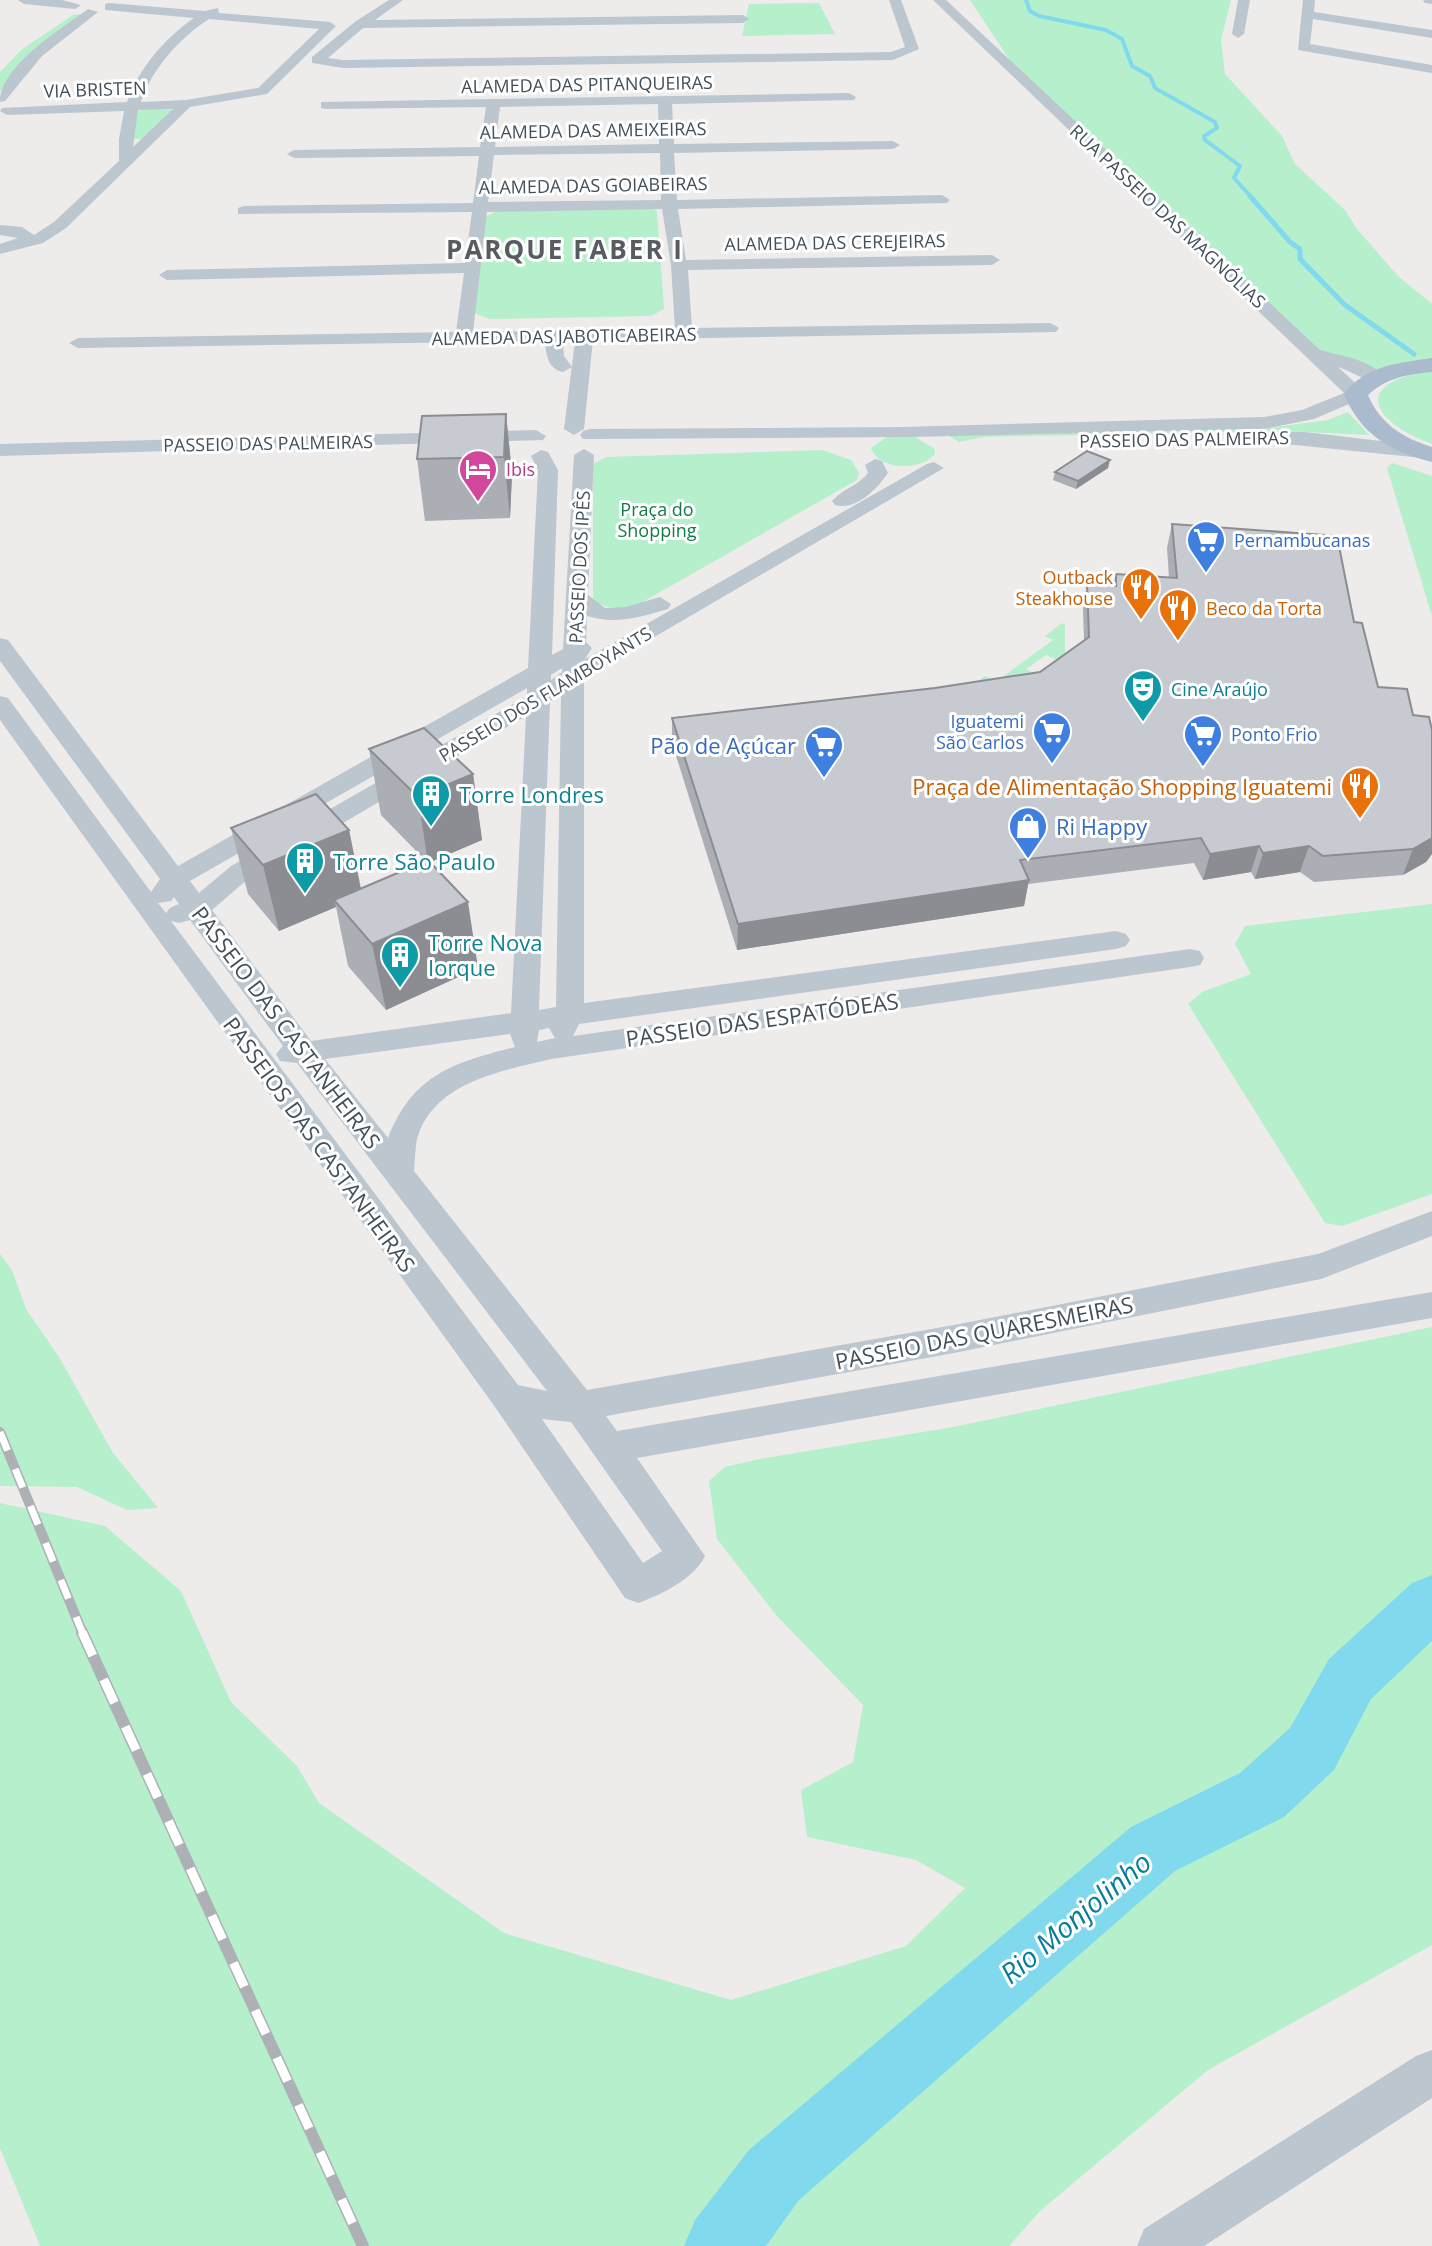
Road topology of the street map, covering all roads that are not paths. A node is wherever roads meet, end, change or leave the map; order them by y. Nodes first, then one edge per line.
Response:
1 (24, 0) edge
2 (397, 0) edge
3 (895, 0) edge
4 (926, 0) edge
5 (939, 0) edge
6 (1244, 0) edge
7 (109, 3) edge
8 (226, 4) dead end
9 (84, 6) edge
10 (1308, 7) edge
11 (205, 16) junction
12 (343, 16) dead end
13 (360, 24) junction
14 (330, 26) junction
15 (740, 33) junction
16 (1238, 34) dead end
17 (1432, 34) edge
18 (20, 49) dead end
19 (1432, 69) edge
20 (1023, 79) junction
21 (849, 97) dead end
22 (665, 101) junction
23 (493, 103) junction
24 (186, 104) junction
25 (130, 105) junction
26 (326, 105) dead end
27 (2, 108) edge
28 (152, 139) junction
29 (124, 141) junction
30 (893, 145) dead end
31 (668, 149) junction
32 (489, 151) junction
33 (294, 154) dead end
34 (126, 162) junction
35 (942, 200) dead end
36 (669, 204) junction
37 (481, 207) junction
38 (244, 211) dead end
39 (0, 230) edge
40 (23, 239) junction
41 (0, 249) edge
42 (992, 260) dead end
43 (679, 265) junction
44 (0, 268) edge
45 (473, 268) junction
46 (167, 275) dead end
47 (1050, 328) dead end
48 (585, 333) junction
49 (554, 334) junction
50 (684, 334) junction
51 (464, 337) junction
52 (78, 343) dead end
53 (1313, 352) junction
54 (1432, 365) edge
55 (572, 367) junction
56 (1375, 377) junction
57 (1356, 394) junction
58 (558, 398) dead end
59 (902, 431) junction
60 (584, 443) junction
61 (537, 449) junction
62 (0, 450) edge
63 (957, 451) dead end
64 (1429, 455) edge
65 (869, 461) junction
66 (0, 462) edge
67 (934, 468) junction
68 (577, 595) junction
69 (660, 604) junction
70 (576, 622) junction
71 (541, 623) junction
72 (614, 641) junction
73 (0, 645) edge
74 (574, 663) junction
75 (539, 672) junction
76 (538, 699) junction
77 (0, 703) edge
78 (465, 714) junction
79 (573, 722) junction
80 (497, 723) junction
81 (537, 726) junction
82 (465, 742) junction
83 (536, 762) junction
84 (573, 775) junction
85 (219, 854) junction
86 (240, 872) junction
87 (170, 874) junction
88 (144, 901) junction
89 (197, 908) junction
90 (571, 927) junction
91 (529, 929) junction
92 (1116, 940) dead end
93 (1190, 958) dead end
94 (570, 1015) junction
95 (525, 1022) junction
96 (364, 1044) junction
97 (302, 1050) junction
98 (537, 1053) junction
99 (262, 1066) junction
100 (326, 1080) junction
101 (295, 1111) junction
102 (359, 1122) junction
103 (319, 1142) junction
104 (398, 1172) junction
105 (1432, 1223) edge
106 (1432, 1305) edge
107 (507, 1397) junction
108 (579, 1406) junction
109 (610, 1447) junction
110 (1432, 2072) edge
111 (1161, 2246) edge

1 - 9 street
2 - 13 street
3 - 15 street
4 - 20 street, RUA PASSEIO DAS MAGNÓLIAS
5 - 20 street, RUA PASSEIO DAS MAGNÓLIAS
6 - 16 street
7 - 9 street
7 - 11 street
8 - 11 street
9 - 18 street
9 - 27 street
10 - 17 street
10 - 19 street
11 - 14 street
11 - 25 street
12 - 14 street, VIA BRISTEN
13 - 15 street
13 - 15 street
14 - 24 street, VIA BRISTEN
20 - 53 street, RUA PASSEIO DAS MAGNÓLIAS
21 - 22 street, ALAMEDA DAS PITANQUEIRAS
22 - 23 street, ALAMEDA DAS PITANQUEIRAS
22 - 31 street
23 - 26 street, ALAMEDA DAS PITANQUEIRAS
23 - 32 street
24 - 25 street, VIA BRISTEN
24 - 28 street
25 - 27 street, VIA BRISTEN
25 - 29 street
28 - 29 street
28 - 34 street
29 - 34 street
30 - 31 street, ALAMEDA DAS AMEIXEIRAS
31 - 32 street, ALAMEDA DAS AMEIXEIRAS
31 - 36 street
32 - 33 street, ALAMEDA DAS AMEIXEIRAS
32 - 37 street
34 - 40 street
35 - 36 street, ALAMEDA DAS GOIABEIRAS
36 - 37 street, ALAMEDA DAS GOIABEIRAS
36 - 43 street
37 - 38 street, ALAMEDA DAS GOIABEIRAS
37 - 45 street
39 - 40 street
40 - 41 street
40 - 44 street
42 - 43 street, ALAMEDA DAS CEREJEIRAS
43 - 50 street
45 - 46 street
45 - 51 street
47 - 50 street, ALAMEDA DAS JABOTICABEIRAS
48 - 49 street, ALAMEDA DAS JABOTICABEIRAS
48 - 50 street, ALAMEDA DAS JABOTICABEIRAS
48 - 55 street, PASSEIO DOS IPÊS
49 - 51 street, ALAMEDA DAS JABOTICABEIRAS
49 - 55 street, PASSEIO DOS IPÊS
51 - 52 street, ALAMEDA DAS JABOTICABEIRAS
53 - 56 street, RUA PASSEIO DAS MAGNÓLIAS
53 - 57 street, RUA PASSEIO DAS MAGNÓLIAS
54 - 56 main road
55 - 58 street, PASSEIO DOS IPÊS
55 - 60 street, PASSEIO DOS IPÊS
56 - 57 main road
57 - 59 street, PASSEIO DAS PALMEIRAS
57 - 64 main road
59 - 60 street, PASSEIO DAS PALMEIRAS
59 - 65 street, PASSEIO DOS FLAMBOYANTS
59 - 67 street
60 - 61 street
60 - 61 street
60 - 65 street
60 - 68 street, PASSEIO DOS IPÊS
61 - 62 street, PASSEIO DAS PALMEIRAS
61 - 66 street, PASSEIO DAS PALMEIRAS
61 - 71 street, PASSEIO DOS IPÊS
63 - 64 street, PASSEIO DAS PALMEIRAS
65 - 67 street
65 - 69 street, PASSEIO DOS FLAMBOYANTS
67 - 72 street, PASSEIO DOS FLAMBOYANTS
68 - 69 street
68 - 70 street, PASSEIO DOS IPÊS
69 - 72 street, PASSEIO DOS FLAMBOYANTS
70 - 71 street
70 - 74 street, PASSEIO DOS IPÊS
71 - 75 street, PASSEIO DOS IPÊS
72 - 74 street, PASSEIO DOS FLAMBOYANTS
73 - 87 street, PASSEIO DAS CASTANHEIRAS
74 - 75 street, PASSEIO DOS FLAMBOYANTS
74 - 76 street, PASSEIO DOS FLAMBOYANTS
74 - 79 street, PASSEIO DOS IPÊS
75 - 76 street, PASSEIO DOS IPÊS
75 - 78 street, PASSEIO DOS FLAMBOYANTS
76 - 80 street, PASSEIO DOS FLAMBOYANTS
76 - 81 street, PASSEIO DOS IPÊS
77 - 88 street, PASSEIOS DAS CASTANHEIRAS
78 - 80 street
78 - 85 street, PASSEIO DOS FLAMBOYANTS
79 - 81 street
79 - 84 street, PASSEIO DOS IPÊS
80 - 82 street, PASSEIO DOS FLAMBOYANTS
81 - 83 street, PASSEIO DOS IPÊS
82 - 83 street
82 - 86 street, PASSEIO DOS FLAMBOYANTS
83 - 84 street
83 - 91 street, PASSEIO DOS IPÊS
84 - 90 street, PASSEIO DOS IPÊS
85 - 86 street
85 - 87 street, PASSEIO DOS FLAMBOYANTS
86 - 89 street, PASSEIO DOS FLAMBOYANTS
87 - 88 street, PASSEIO DOS FLAMBOYANTS
87 - 89 street, PASSEIO DAS CASTANHEIRAS
88 - 89 street, PASSEIO DOS FLAMBOYANTS
88 - 99 street, PASSEIOS DAS CASTANHEIRAS
89 - 97 street, PASSEIO DAS CASTANHEIRAS
90 - 91 street
90 - 94 street, PASSEIO DOS IPÊS
91 - 95 street, PASSEIO DOS IPÊS
92 - 94 street, PASSEIO DAS ESPATÓDEAS
93 - 98 street, PASSEIO DAS ESPATÓDEAS
94 - 95 street, PASSEIO DAS ESPATÓDEAS
94 - 98 street
95 - 96 street, PASSEIO DAS ESPATÓDEAS
95 - 98 street, PASSEIO DOS IPÊS
96 - 97 street, PASSEIO DAS ESPATÓDEAS
96 - 100 street
97 - 99 street, PASSEIO DAS ESPATÓDEAS
97 - 100 street, PASSEIO DAS CASTANHEIRAS
98 - 104 street, PASSEIO DAS ESPATÓDEAS
99 - 101 street, PASSEIOS DAS CASTANHEIRAS
100 - 101 street
100 - 102 street, PASSEIO DAS CASTANHEIRAS
101 - 103 street, PASSEIOS DAS CASTANHEIRAS
102 - 103 street
102 - 104 street, PASSEIO DAS CASTANHEIRAS
103 - 107 street, PASSEIOS DAS CASTANHEIRAS
104 - 108 street, PASSEIO DAS CASTANHEIRAS
105 - 108 street, PASSEIO DAS QUARESMEIRAS
106 - 109 street
107 - 108 street, PASSEIO DAS QUARESMEIRAS
107 - 109 street, PASSEIOS DAS CASTANHEIRAS
108 - 109 street
110 - 111 street

